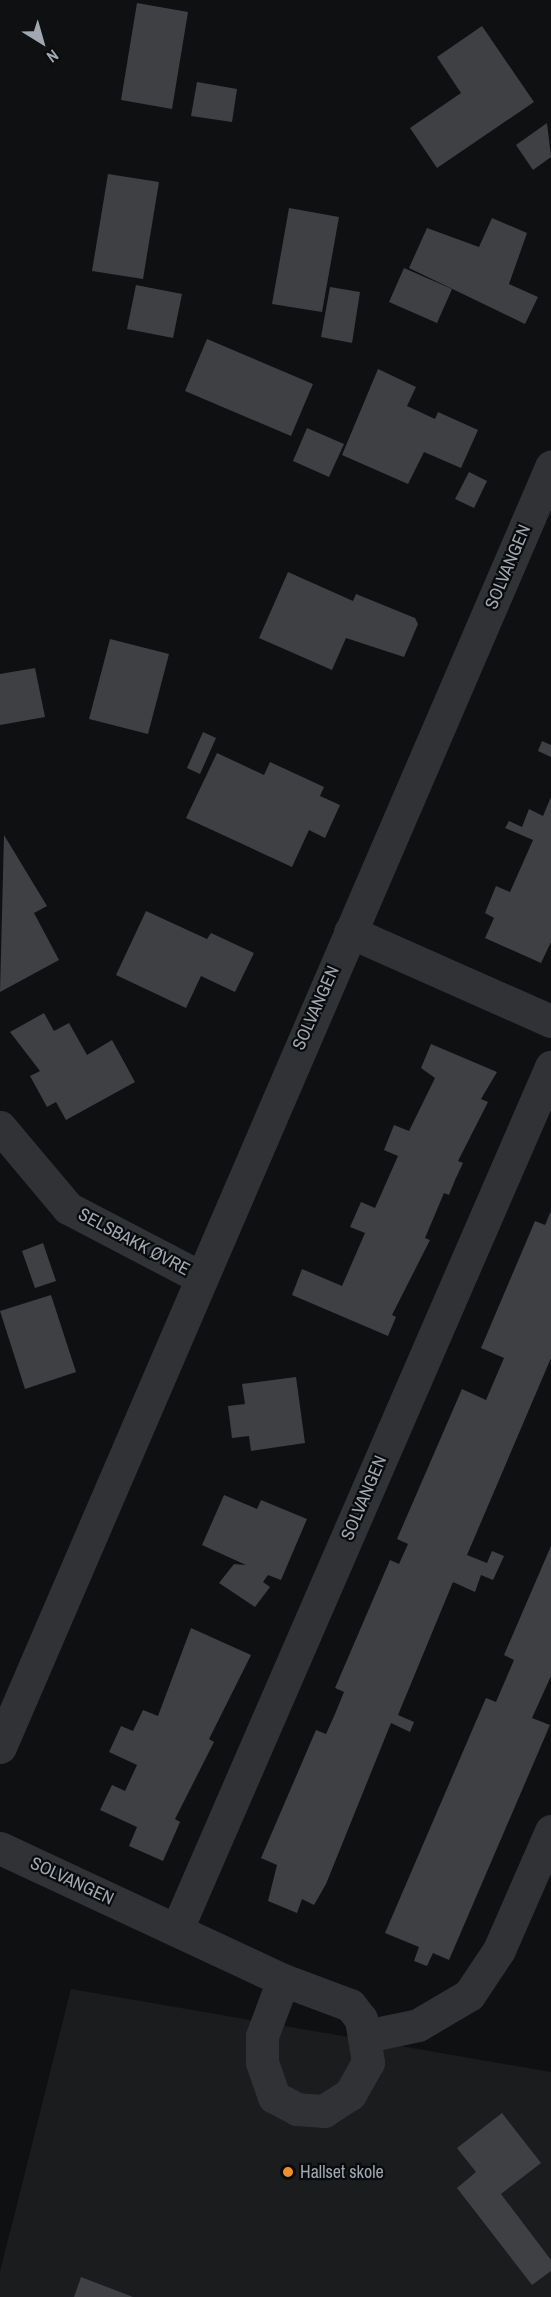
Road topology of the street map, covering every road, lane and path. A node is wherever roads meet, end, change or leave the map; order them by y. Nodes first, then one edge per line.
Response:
1 (551, 467) edge
2 (350, 932) junction
3 (551, 1022) edge
4 (551, 1066) edge
5 (0, 1127) edge
6 (198, 1276) junction
7 (0, 1747) edge
8 (551, 1831) edge
9 (0, 1848) edge
10 (177, 1929) junction
11 (283, 1980) junction
12 (366, 2036) junction

1 - 2 street, SOLVANGEN
2 - 3 street
2 - 6 street, SOLVANGEN
4 - 10 street, SOLVANGEN
5 - 6 street, SELSBAKK ØVRE
6 - 7 street, SOLVANGEN
8 - 12 street
9 - 10 street, SOLVANGEN
10 - 11 street, SOLVANGEN
11 - 12 street, SOLVANGEN
11 - 12 street, SOLVANGEN

